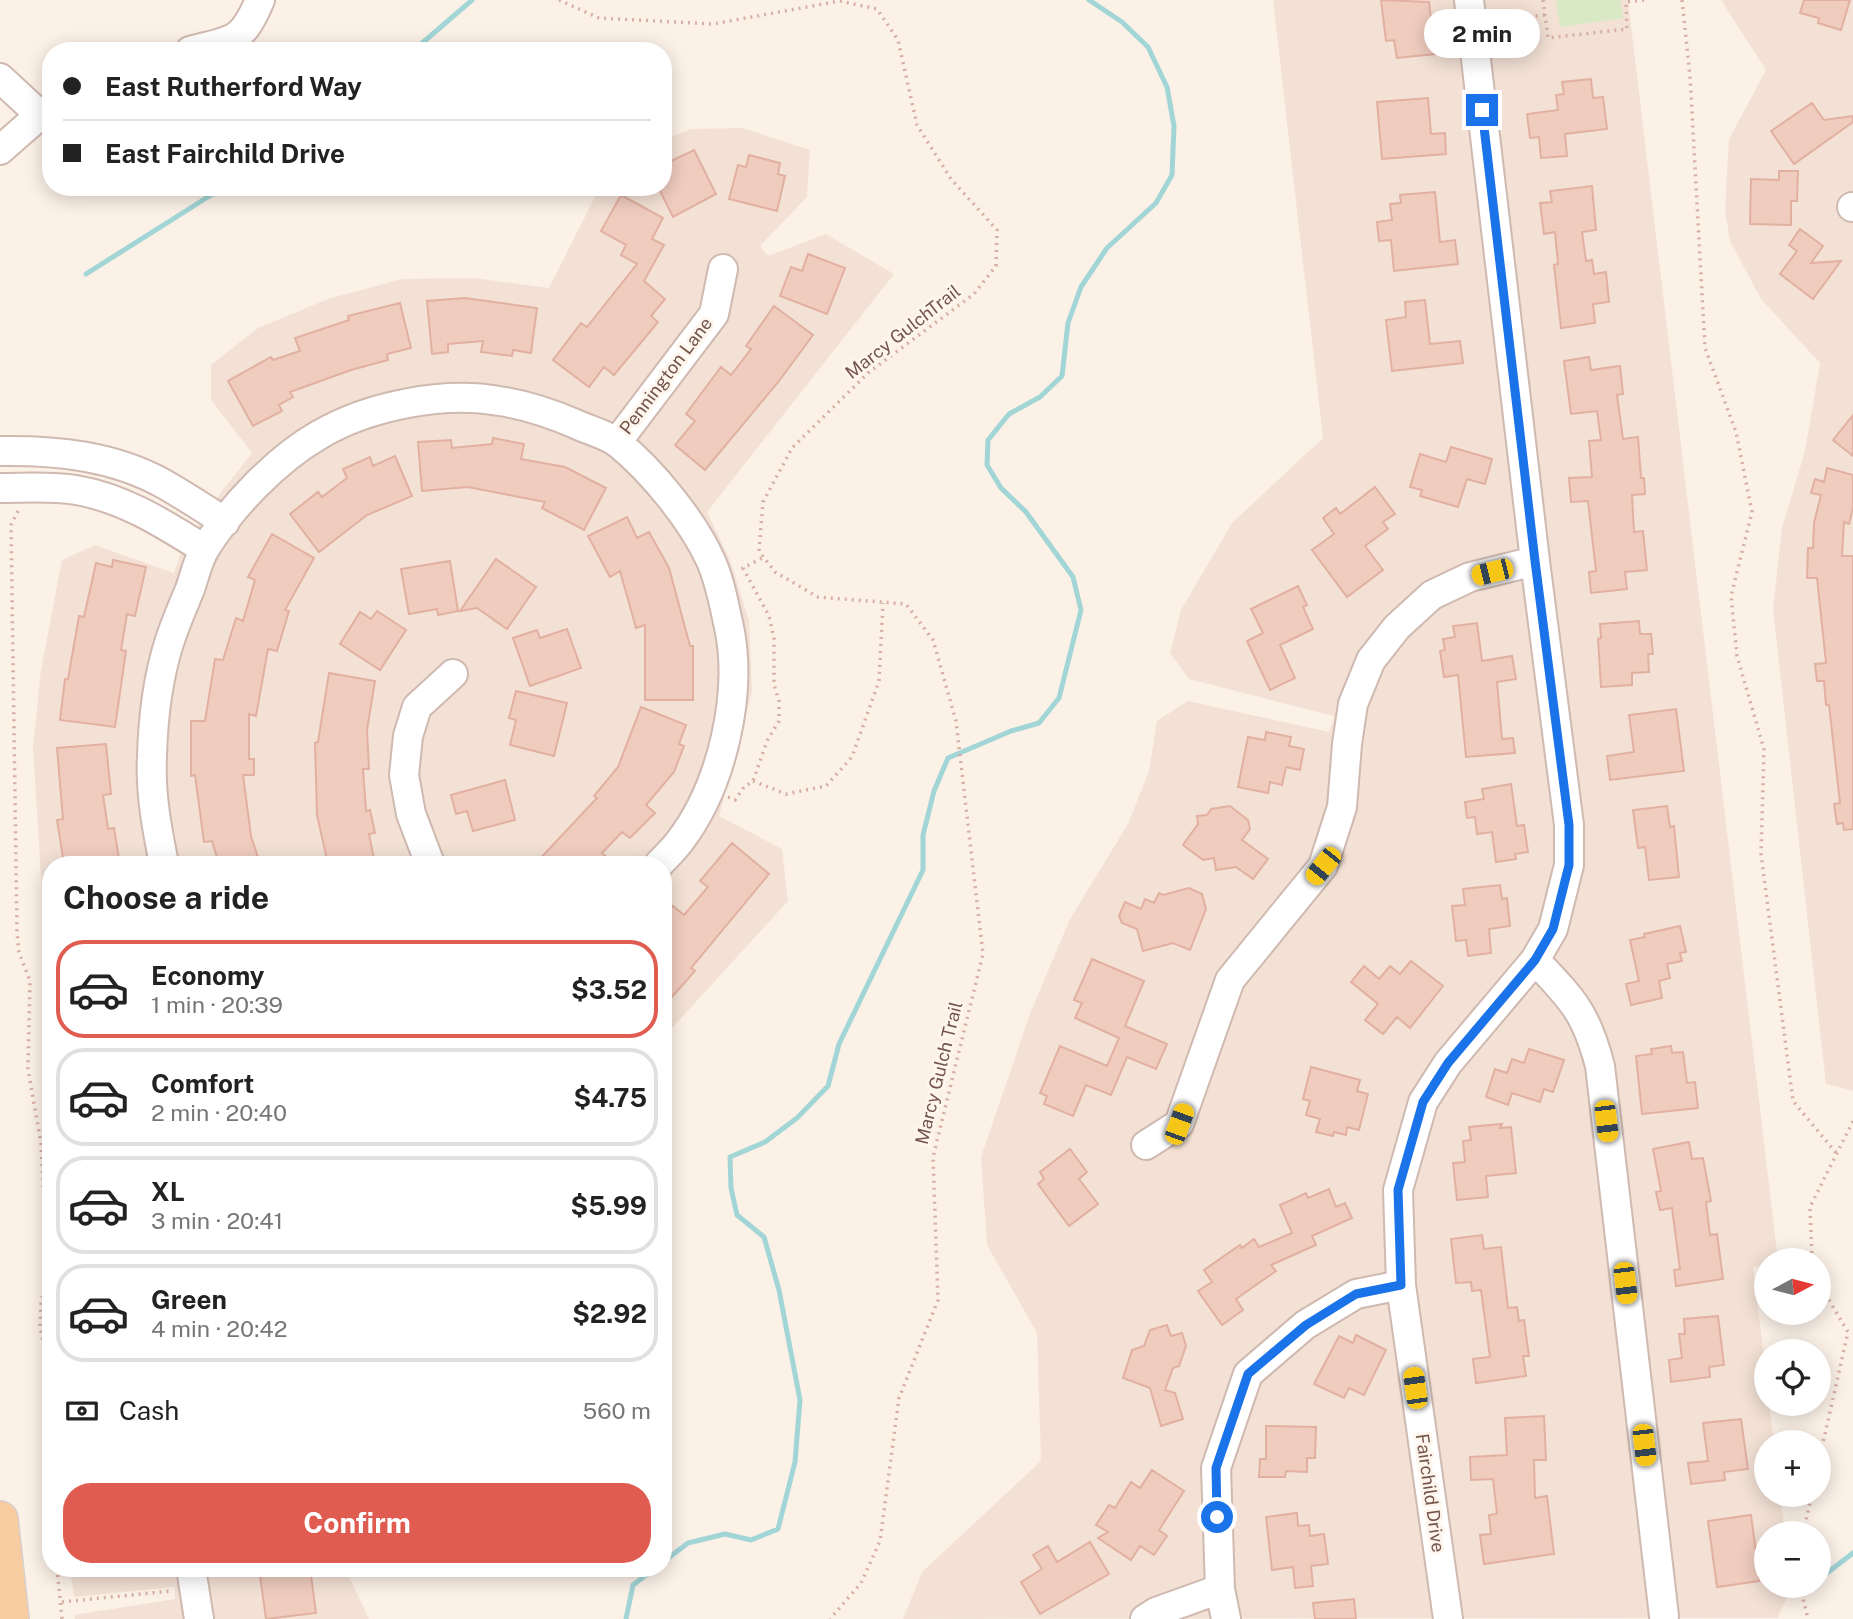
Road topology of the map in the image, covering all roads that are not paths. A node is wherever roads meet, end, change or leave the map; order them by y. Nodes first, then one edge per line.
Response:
1 (260, 0) edge
2 (1469, 0) edge
3 (220, 42) edge
4 (0, 78) edge
5 (42, 111) edge
6 (42, 115) edge
7 (0, 150) edge
8 (723, 269) dead end
9 (617, 442) junction
10 (0, 451) edge
11 (10, 497) edge
12 (225, 522) junction
13 (204, 550) junction
14 (1535, 561) junction
15 (453, 674) dead end
16 (162, 856) edge
17 (427, 856) edge
18 (666, 856) edge
19 (1535, 960) junction
20 (1146, 1145) dead end
21 (1401, 1285) junction
22 (0, 1519) edge
23 (192, 1578) edge
24 (1220, 1590) junction
25 (1664, 1616) dead end
26 (11, 1619) edge
27 (199, 1619) edge
28 (1144, 1619) edge
29 (1226, 1619) edge
30 (1448, 1619) edge

1 - 3 street
2 - 14 street, Fairchild Drive
4 - 5 street
6 - 7 street
8 - 9 street, Pennington Lane
9 - 12 street
9 - 18 street
10 - 12 street
11 - 13 street
12 - 13 street
13 - 16 street
14 - 19 street, Fairchild Drive
14 - 20 street
15 - 17 street
19 - 21 street, Fairchild Drive
19 - 25 street
21 - 24 street
21 - 30 street, Fairchild Drive
22 - 26 main road
23 - 27 street
24 - 28 street
24 - 29 street

